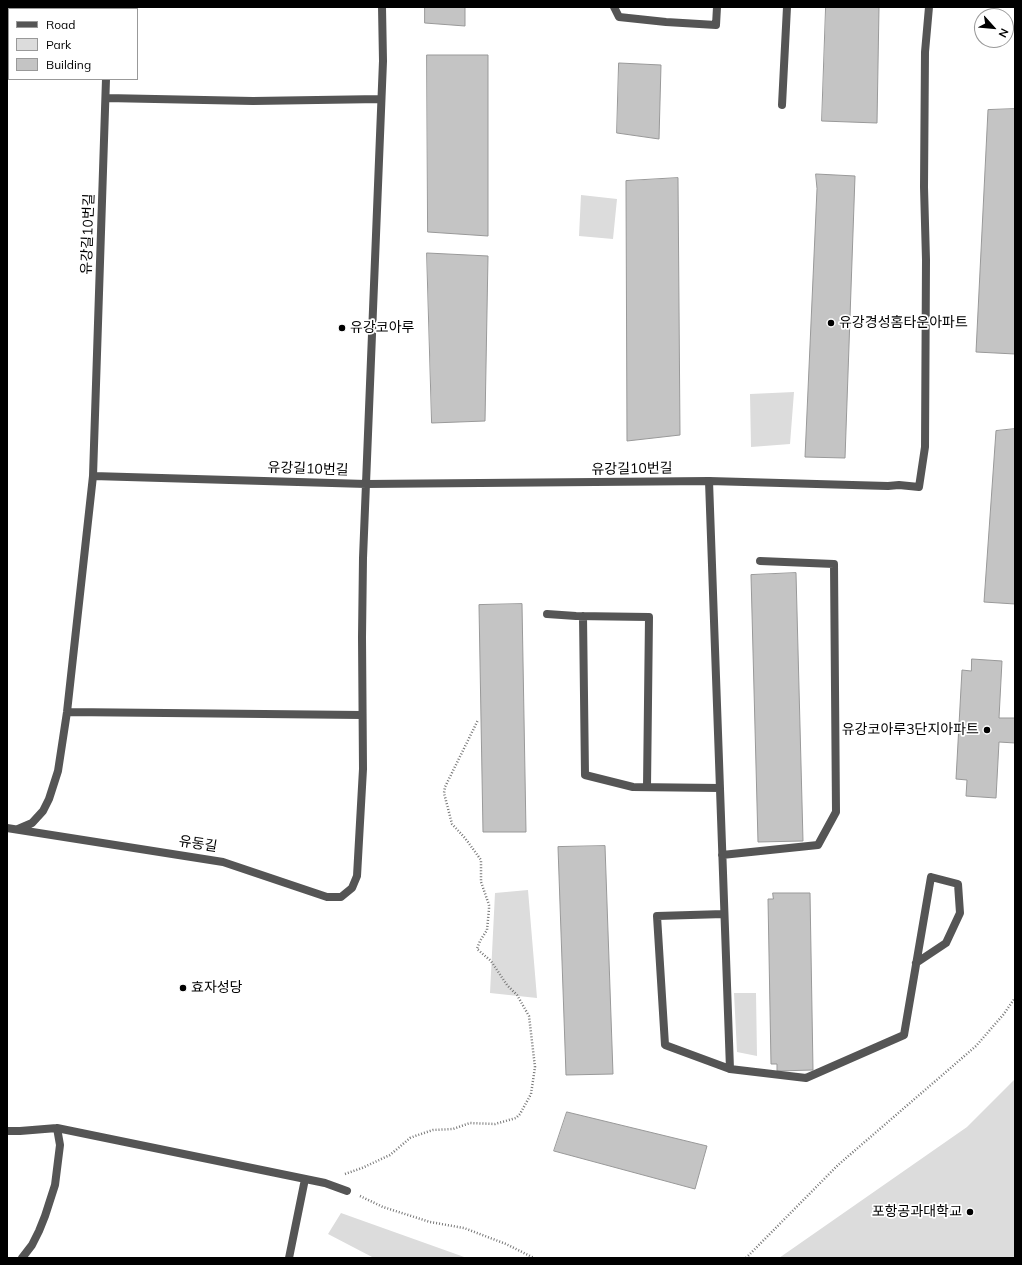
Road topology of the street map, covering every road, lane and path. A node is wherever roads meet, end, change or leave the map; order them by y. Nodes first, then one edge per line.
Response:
1 (382, 7) edge
2 (614, 7) edge
3 (717, 7) edge
4 (787, 7) edge
5 (929, 7) edge
6 (106, 80) edge
7 (106, 98) junction
8 (381, 99) junction
9 (782, 105) dead end
10 (93, 476) junction
11 (709, 481) junction
12 (366, 484) junction
13 (760, 561) dead end
14 (547, 614) dead end
15 (583, 616) junction
16 (67, 712) junction
17 (362, 715) junction
18 (478, 720) dead end
19 (647, 787) junction
20 (720, 788) junction
21 (7, 828) edge
22 (17, 829) junction
23 (722, 855) junction
24 (724, 914) junction
25 (916, 963) junction
26 (1015, 998) edge
27 (730, 1069) junction
28 (57, 1128) junction
29 (7, 1131) edge
30 (305, 1180) junction
31 (325, 1183) junction
32 (347, 1191) joint
33 (22, 1258) edge
34 (289, 1258) edge
35 (534, 1258) edge
36 (746, 1258) edge

1 - 8 street, 유동길
2 - 3 street
4 - 9 street
5 - 11 street, 유강길10번길
6 - 7 street, 유강길10번길
7 - 8 street
7 - 10 street, 유강길10번길
8 - 12 street, 유동길
10 - 12 street, 유강길10번길
10 - 16 street
11 - 12 street, 유강길10번길
11 - 20 street
12 - 17 street, 유동길
13 - 23 street
14 - 15 street
15 - 19 street
15 - 19 street
16 - 17 street
16 - 22 street
17 - 22 street, 유동길
18 - 31 path
19 - 20 street
20 - 23 street
21 - 22 street, 유동길
23 - 24 street
24 - 27 street
24 - 27 street
25 - 25 street
25 - 27 street
26 - 36 path
28 - 29 street
28 - 30 street
28 - 33 street
30 - 31 street
30 - 34 street
31 - 32 street
32 - 35 path

